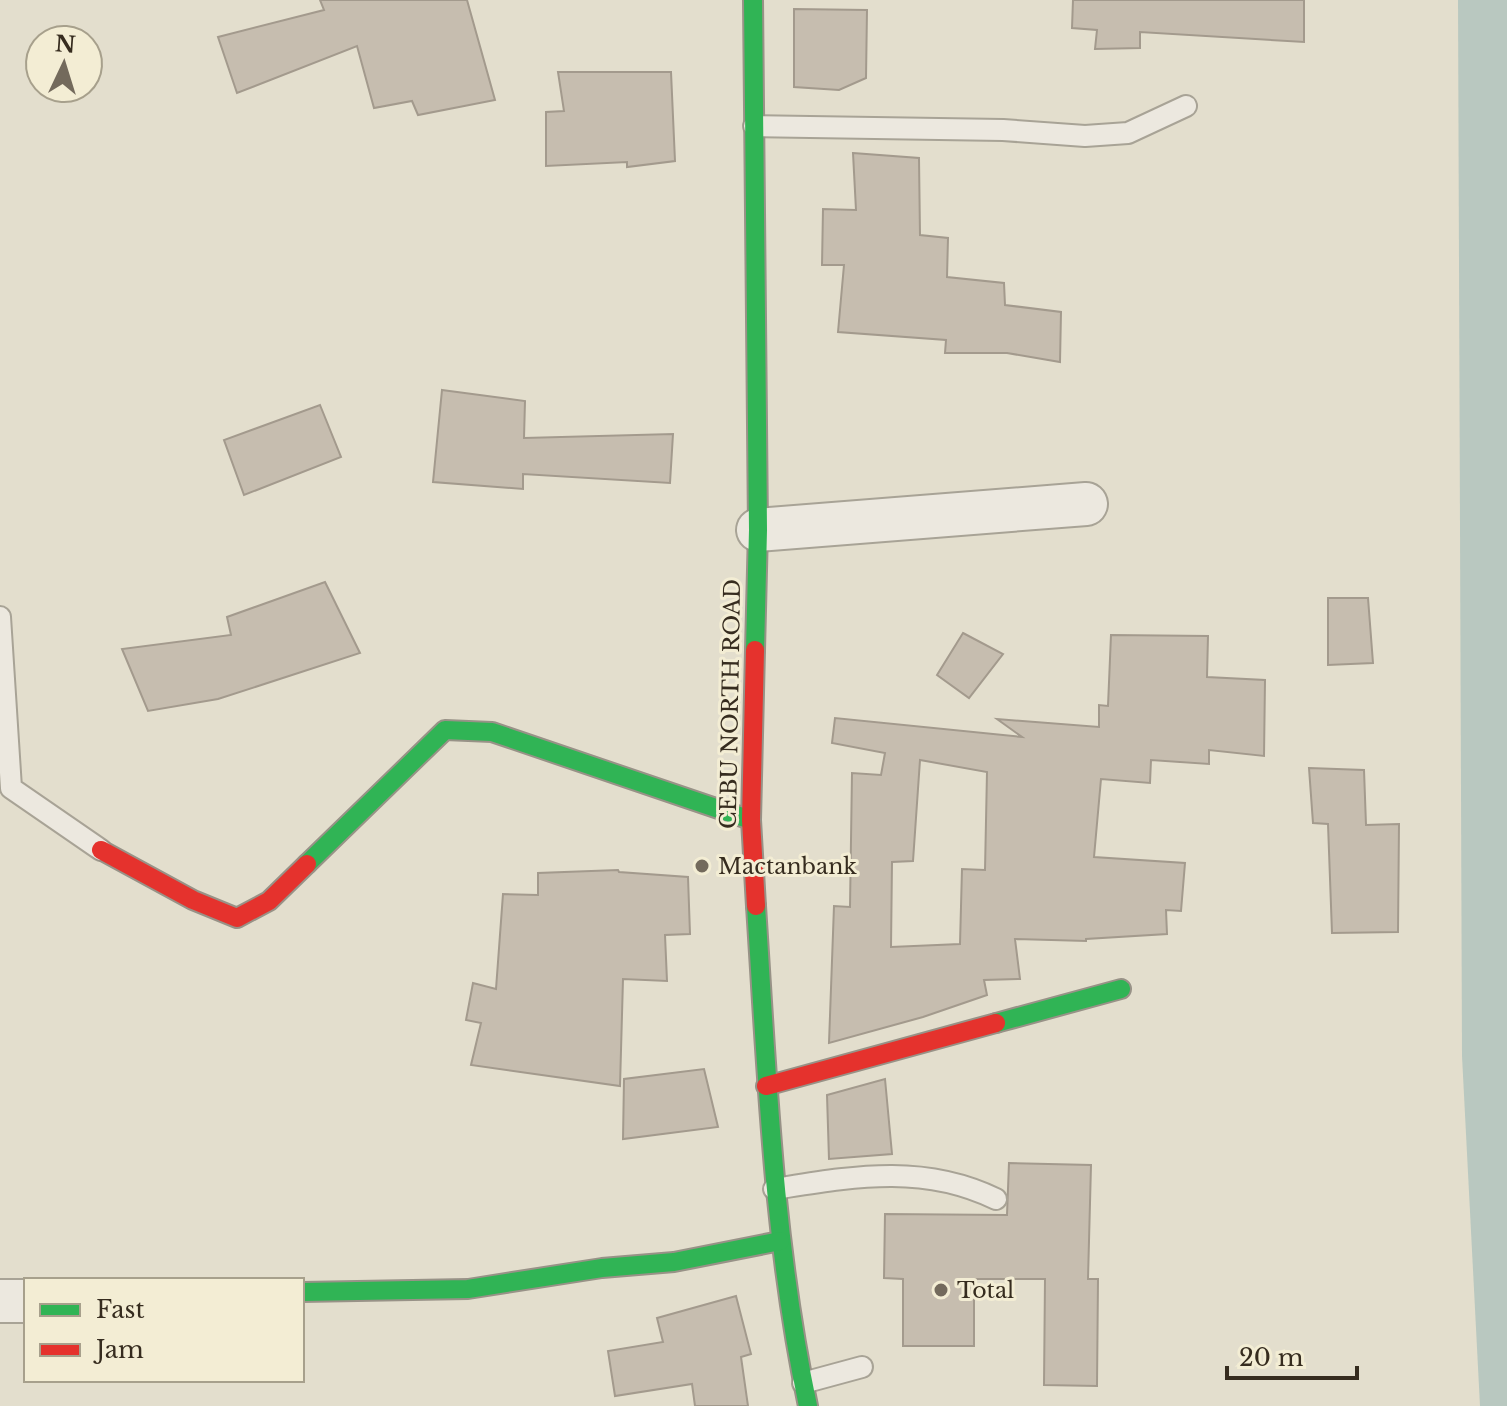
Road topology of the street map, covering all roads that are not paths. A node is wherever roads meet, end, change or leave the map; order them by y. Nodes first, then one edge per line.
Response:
1 (753, 0) edge
2 (1186, 106) dead end
3 (754, 126) junction
4 (1086, 504) dead end
5 (758, 530) junction
6 (0, 617) edge
7 (751, 820) junction
8 (101, 850) joint
9 (1121, 989) dead end
10 (766, 1086) junction
11 (774, 1189) junction
12 (996, 1199) dead end
13 (780, 1241) junction
14 (304, 1292) edge
15 (0, 1301) edge
16 (24, 1301) edge
17 (862, 1367) dead end
18 (803, 1383) junction
19 (808, 1406) edge

1 - 3 main road, CEBU NORTH ROAD
2 - 3 lane
3 - 5 main road, CEBU NORTH ROAD
4 - 5 street
5 - 7 main road, CEBU NORTH ROAD
6 - 8 lane
7 - 8 main road
7 - 10 main road, CEBU NORTH ROAD
9 - 10 main road
10 - 11 main road, CEBU NORTH ROAD
11 - 12 lane
11 - 13 main road, CEBU NORTH ROAD
13 - 14 main road
13 - 18 main road, CEBU NORTH ROAD
15 - 16 street
17 - 18 lane
18 - 19 main road, CEBU NORTH ROAD

